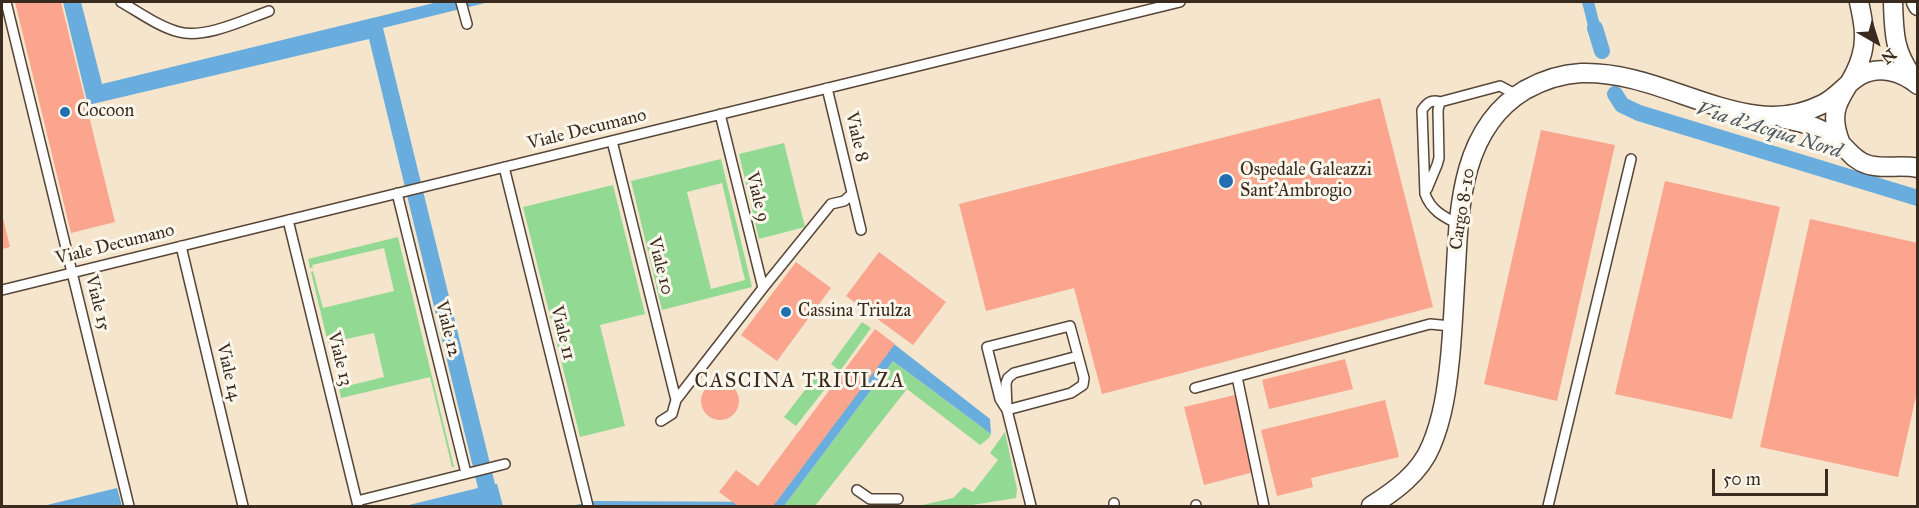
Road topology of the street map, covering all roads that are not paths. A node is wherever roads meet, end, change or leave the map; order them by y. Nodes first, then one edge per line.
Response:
1 (6, 2) edge
2 (121, 2) edge
3 (461, 2) edge
4 (1180, 2) edge
5 (1859, 2) edge
6 (1893, 2) edge
7 (1916, 2) edge
8 (1917, 6) edge
9 (269, 11) dead end
10 (467, 24) dead end
11 (1917, 85) edge
12 (1847, 86) junction
13 (827, 88) junction
14 (1518, 94) junction
15 (1440, 102) junction
16 (720, 114) junction
17 (1774, 116) junction
18 (612, 141) junction
19 (1841, 144) junction
20 (1917, 152) edge
21 (1631, 159) dead end
22 (1895, 166) junction
23 (504, 167) junction
24 (1917, 168) edge
25 (397, 193) junction
26 (852, 194) junction
27 (1425, 194) junction
28 (288, 220) junction
29 (1458, 224) junction
30 (861, 230) dead end
31 (181, 246) junction
32 (72, 273) junction
33 (763, 288) junction
34 (2, 290) edge
35 (1451, 326) junction
36 (1078, 356) junction
37 (1237, 377) junction
38 (1195, 388) dead end
39 (676, 400) junction
40 (1007, 410) junction
41 (661, 421) dead end
42 (505, 464) dead end
43 (466, 473) junction
44 (857, 490) dead end
45 (898, 499) dead end
46 (358, 504) edge
47 (242, 506) edge
48 (129, 507) edge
49 (588, 507) edge
50 (1031, 507) edge
51 (1264, 507) edge
52 (1371, 507) edge
53 (1548, 507) edge

1 - 32 lane, Viale 15
2 - 9 lane
3 - 10 lane
4 - 13 lane, Viale Decumano
5 - 12 street
6 - 11 street
7 - 8 street
11 - 12 street
12 - 17 street
12 - 19 street
13 - 16 lane, Viale Decumano
13 - 26 lane, Viale 8
14 - 15 lane
14 - 17 street, Cargo 8-10
14 - 29 street, Cargo 8-10
15 - 27 lane
15 - 27 lane
16 - 18 lane, Viale Decumano
16 - 33 lane, Viale 9
17 - 19 street
18 - 23 lane, Viale Decumano
18 - 39 lane, Viale 10
19 - 22 street
20 - 22 street
21 - 53 lane
22 - 24 street
23 - 25 lane, Viale Decumano
23 - 49 lane, Viale 11
25 - 28 lane, Viale Decumano
25 - 43 lane, Viale 12
26 - 30 lane, Viale 8
26 - 33 lane
27 - 29 lane
28 - 31 lane, Viale Decumano
28 - 46 lane, Viale 13
29 - 35 street, Cargo 8-10
31 - 32 lane, Viale Decumano
31 - 47 lane, Viale 14
32 - 34 lane, Viale Decumano
32 - 48 lane, Viale 15
33 - 39 lane
35 - 37 lane
35 - 52 street, Cargo 8-10
36 - 40 lane
36 - 40 lane
36 - 40 lane
37 - 38 lane
37 - 51 lane
39 - 41 lane
40 - 50 lane
42 - 43 lane
43 - 46 lane
44 - 45 lane

